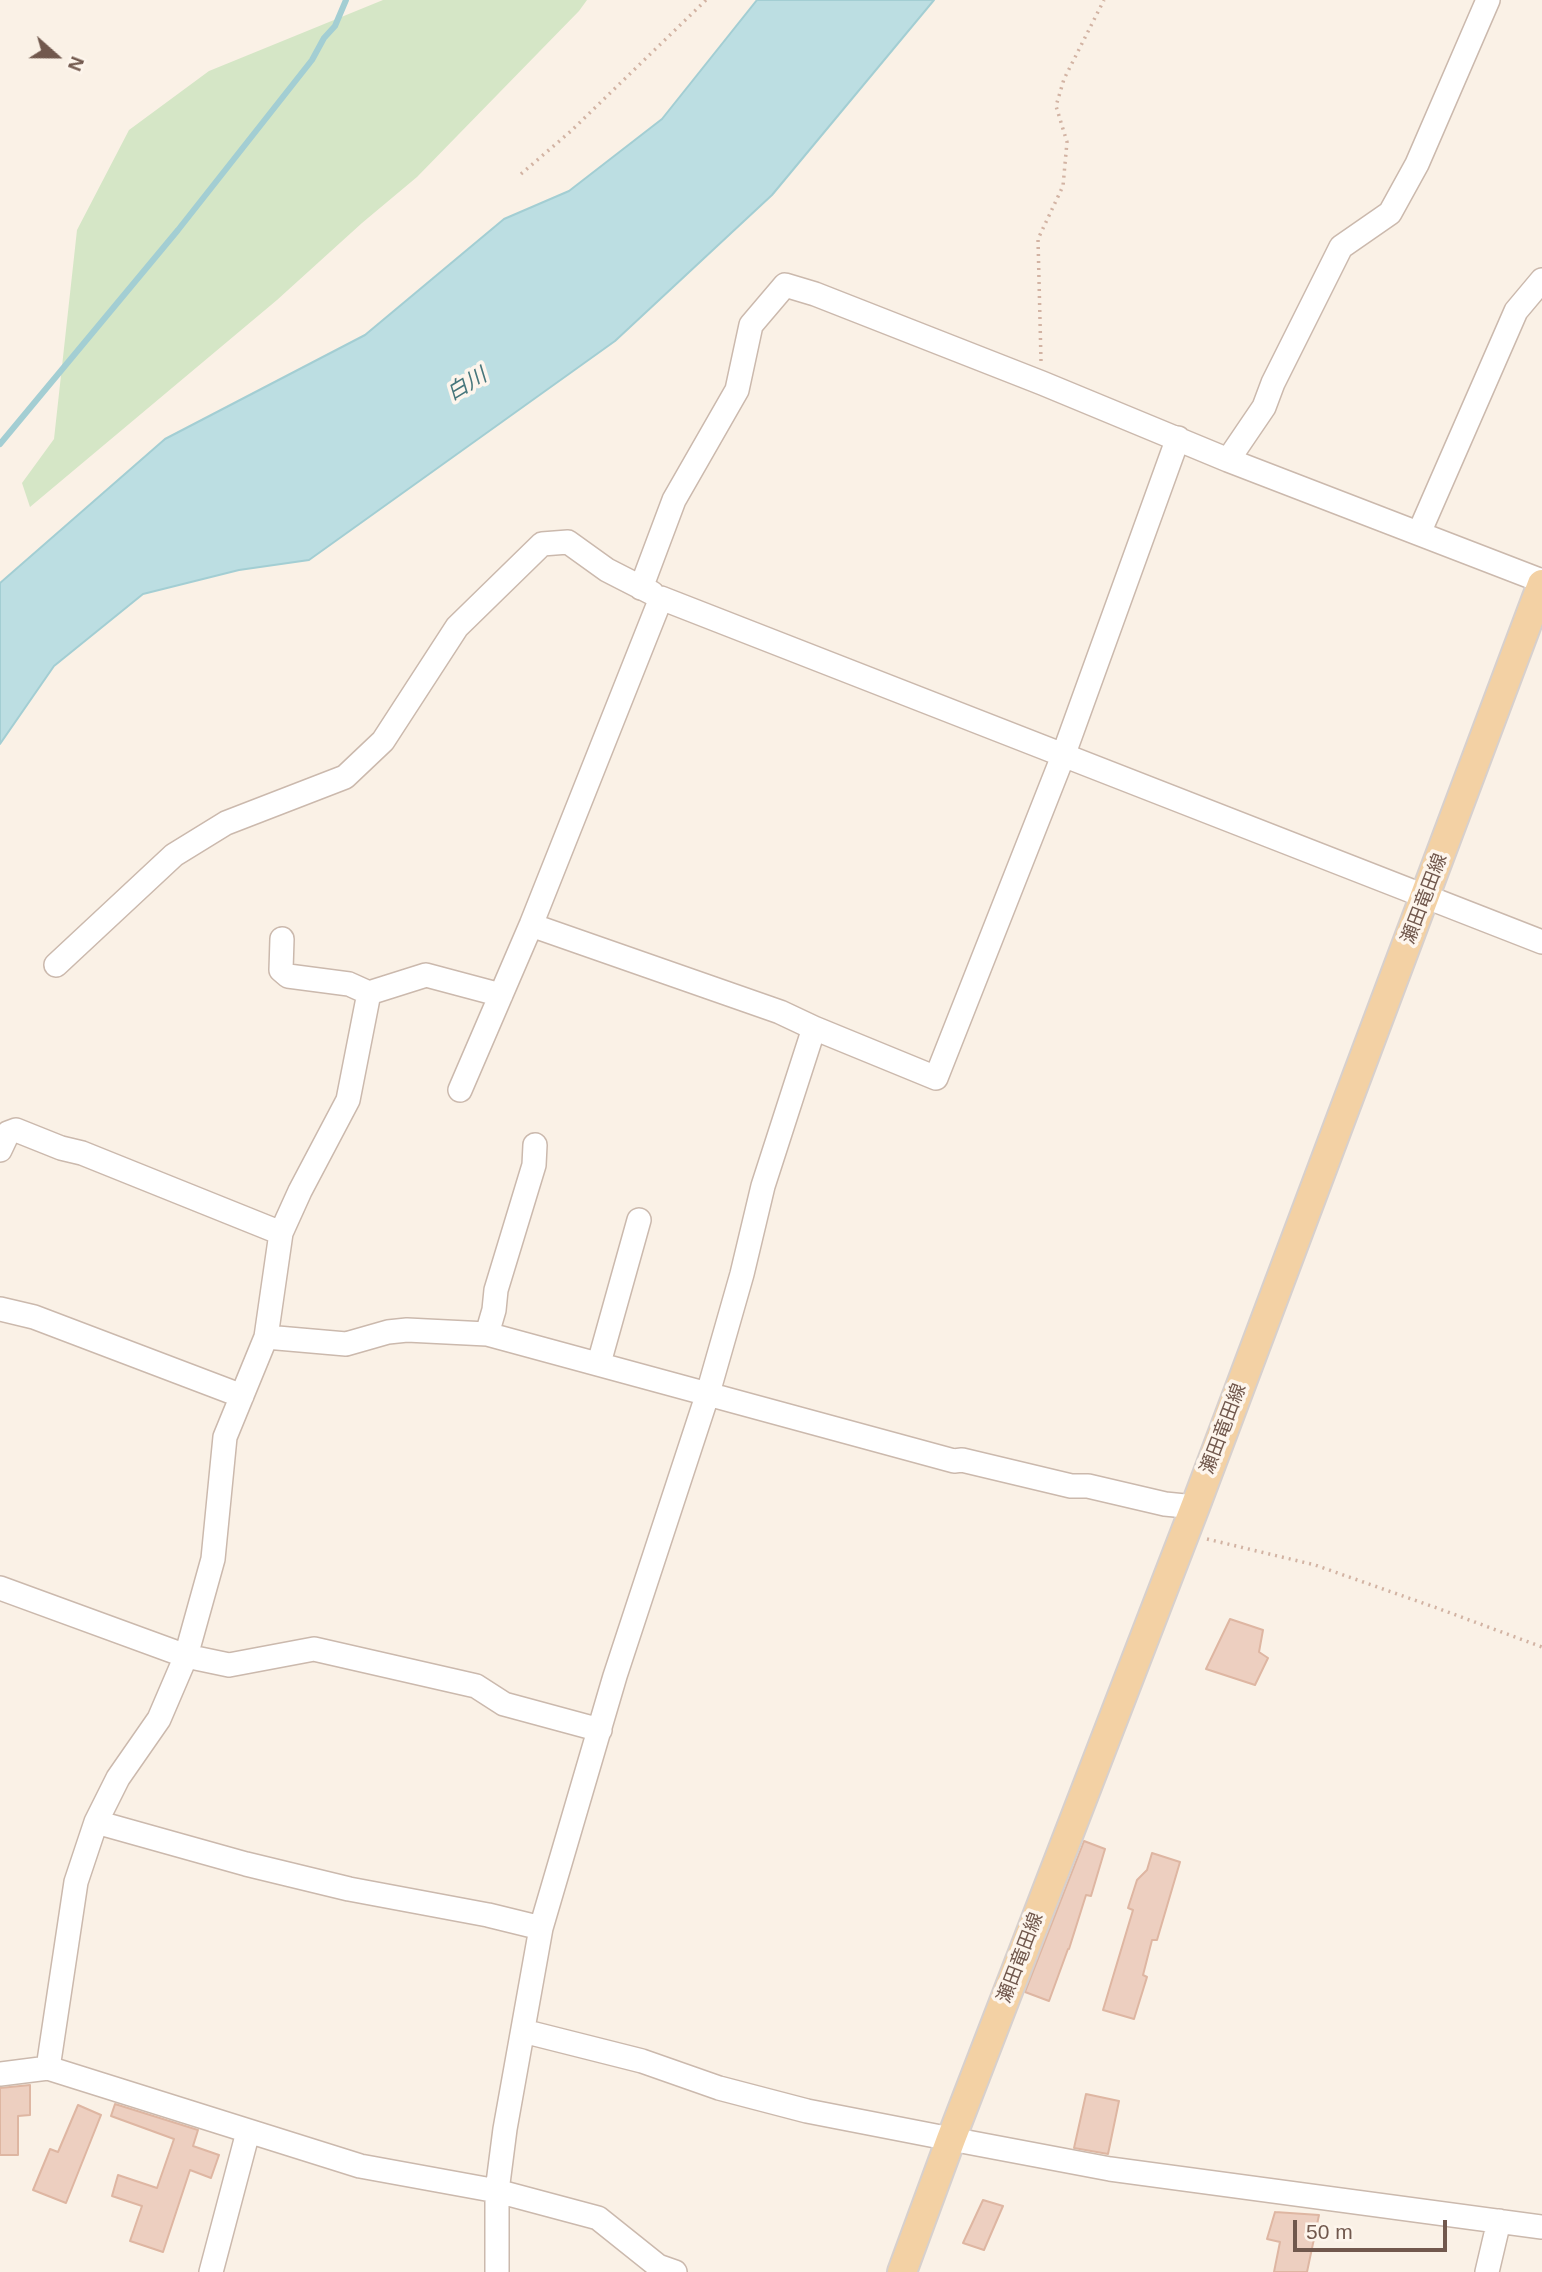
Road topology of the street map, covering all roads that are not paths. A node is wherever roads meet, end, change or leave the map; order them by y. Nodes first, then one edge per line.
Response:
1 (1488, 0) edge
2 (1542, 280) edge
3 (1178, 438) junction
4 (1228, 460) junction
5 (1419, 533) junction
6 (1542, 582) edge
7 (651, 593) junction
8 (1063, 756) junction
9 (1426, 896) junction
10 (531, 925) junction
11 (282, 939) dead end
12 (1542, 942) edge
13 (56, 965) dead end
14 (369, 993) junction
15 (501, 995) junction
16 (814, 1028) junction
17 (460, 1090) dead end
18 (535, 1145) dead end
19 (0, 1150) edge
20 (639, 1220) dead end
21 (281, 1233) junction
22 (0, 1309) edge
23 (487, 1334) junction
24 (266, 1337) junction
25 (599, 1363) junction
26 (708, 1393) junction
27 (242, 1396) junction
28 (1190, 1520) junction
29 (0, 1588) edge
30 (186, 1656) junction
31 (600, 1730) junction
32 (96, 1822) junction
33 (541, 1928) junction
34 (523, 2031) junction
35 (48, 2068) junction
36 (0, 2074) edge
37 (248, 2132) junction
38 (951, 2139) junction
39 (496, 2191) junction
40 (1499, 2221) junction
41 (1542, 2227) edge
42 (211, 2272) edge
43 (497, 2272) edge
44 (675, 2272) edge
45 (902, 2272) edge
46 (1487, 2272) edge

1 - 4 street
2 - 5 street
3 - 4 street
3 - 7 street
3 - 8 street
4 - 5 street
5 - 6 street
6 - 9 main road, 瀬田竜田線
7 - 8 street
7 - 10 street
7 - 13 street
8 - 9 street
8 - 16 street
9 - 12 street
9 - 28 main road, 瀬田竜田線
10 - 15 street
10 - 16 street
11 - 14 street
14 - 15 street
14 - 21 street
15 - 17 street
16 - 26 street
18 - 23 street
19 - 21 street
20 - 25 street
21 - 24 street
22 - 27 street
23 - 24 street
23 - 25 street
24 - 27 street
25 - 26 street
26 - 28 street
26 - 31 street
27 - 30 street
28 - 38 main road, 瀬田竜田線
29 - 30 street
30 - 31 street
30 - 32 street
31 - 33 street
32 - 33 street
32 - 35 street
33 - 34 street
34 - 38 street
34 - 39 street
35 - 36 street
35 - 37 street
37 - 39 street
37 - 42 street
38 - 40 street
38 - 45 main road, 瀬田竜田線
39 - 43 street
39 - 44 street
40 - 41 street
40 - 46 street

